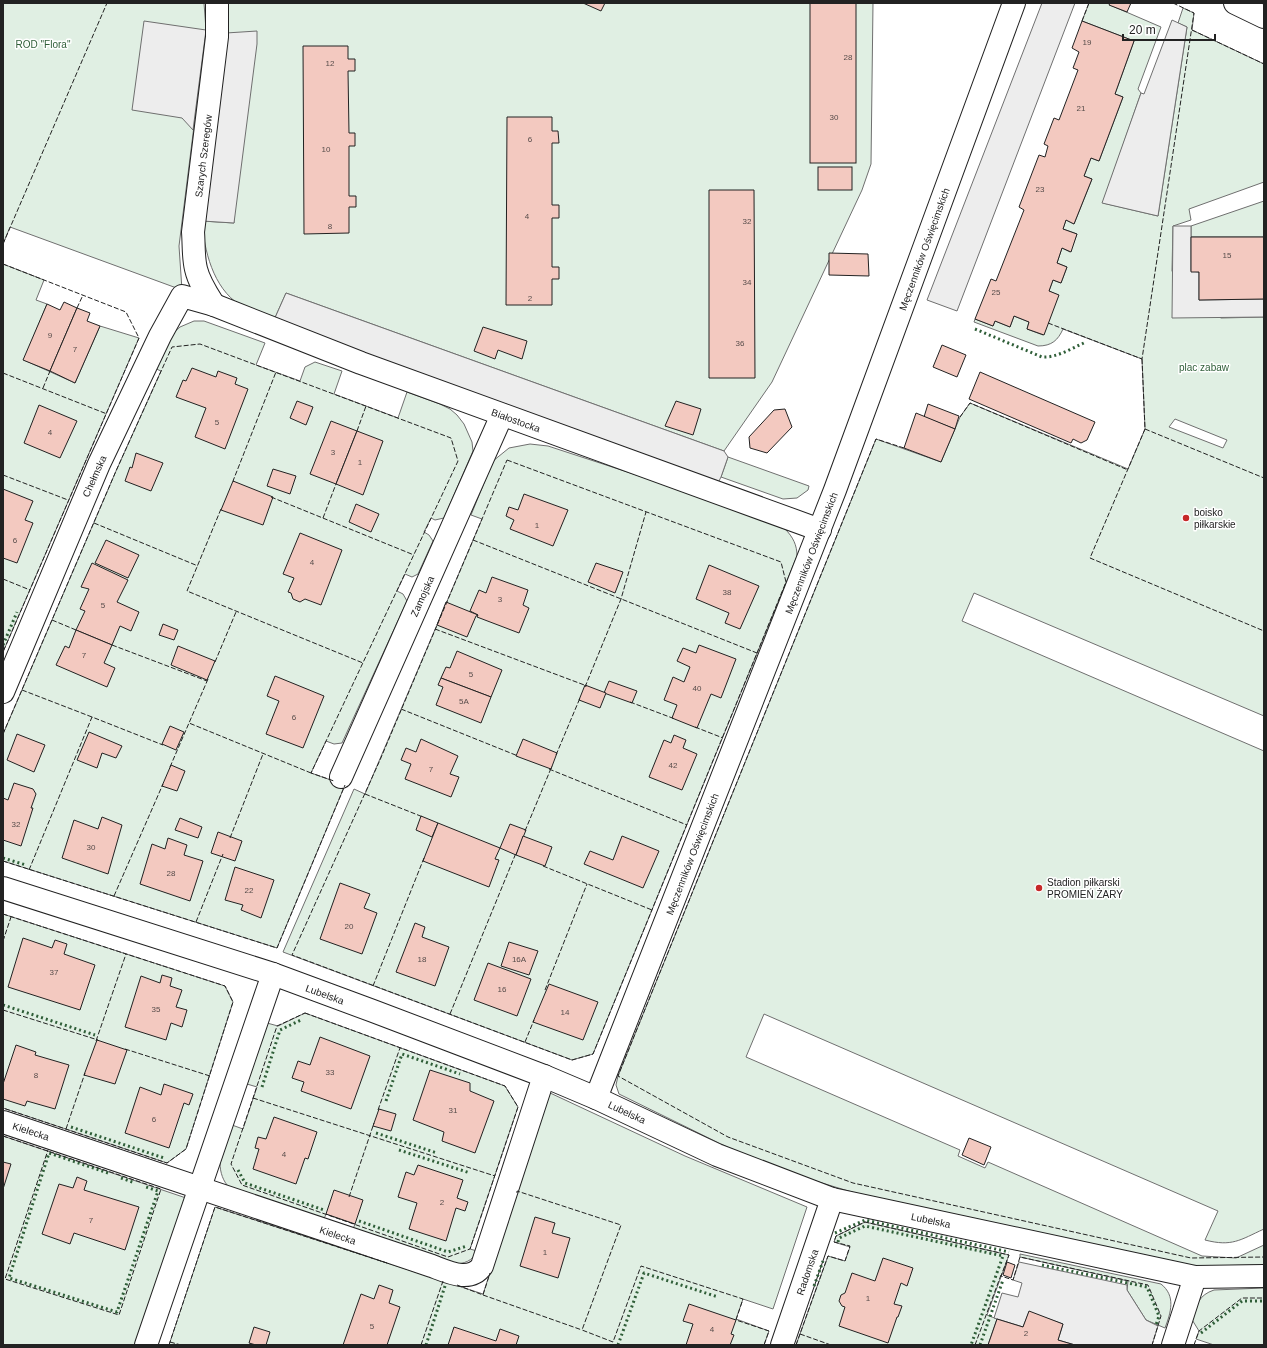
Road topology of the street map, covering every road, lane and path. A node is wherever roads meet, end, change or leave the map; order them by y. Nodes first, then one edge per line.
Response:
1 (217, 3) edge
2 (1014, 3) edge
3 (1235, 3) edge
4 (1264, 17) edge
5 (214, 306) junction
6 (502, 415) junction
7 (820, 530) junction
8 (3, 692) edge
9 (341, 777) dead end
10 (3, 888) edge
11 (273, 974) junction
12 (544, 1076) junction
13 (596, 1098) junction
14 (3, 1122) edge
15 (200, 1188) junction
16 (832, 1199) junction
17 (1264, 1276) edge
18 (1195, 1277) junction
19 (146, 1345) edge
20 (782, 1345) edge
21 (1173, 1345) edge

1 - 5 street, Szarych Szeregów
2 - 7 street, Męczenników Oświęcimskich
3 - 4 street
5 - 6 street, Białostocka
5 - 8 street, Chełmska
6 - 7 street, Białostocka
6 - 9 street, Zamojska
7 - 13 street, Męczenników Oświęcimskich
10 - 11 street, Lubelska
11 - 12 street, Lubelska
11 - 15 street
12 - 13 street, Lubelska
12 - 15 street, Kielecka
13 - 16 street, Lubelska
14 - 15 street, Kielecka
15 - 19 street
16 - 18 street, Lubelska
16 - 20 street, Radomska
17 - 18 street, Lubelska
18 - 21 street

